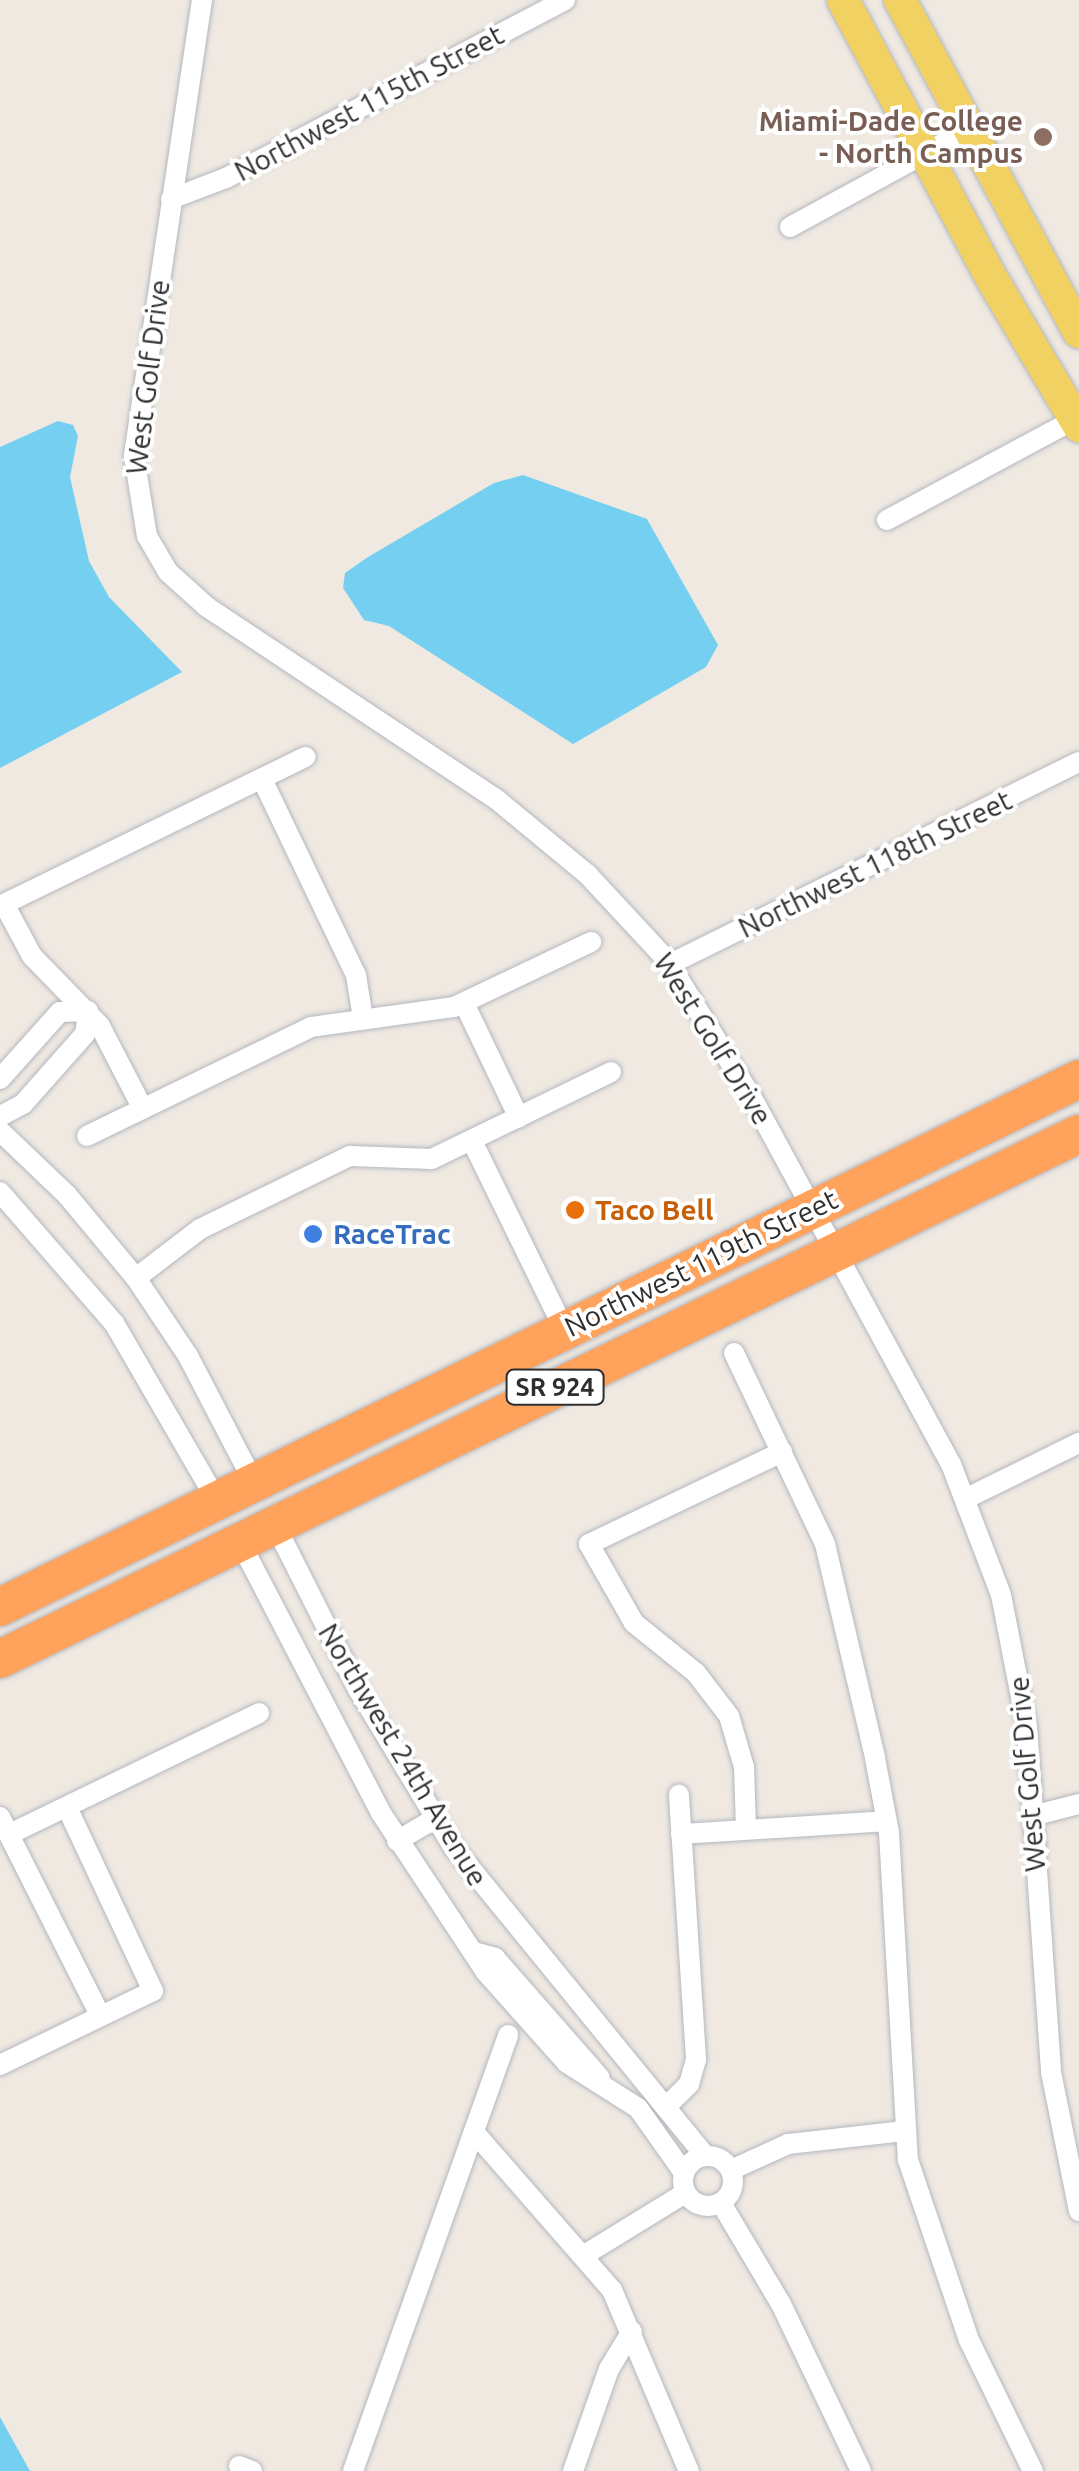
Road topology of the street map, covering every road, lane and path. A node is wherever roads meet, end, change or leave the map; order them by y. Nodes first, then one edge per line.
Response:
1 (202, 0) edge
2 (565, 0) edge
3 (843, 0) edge
4 (900, 0) edge
5 (968, 130) junction
6 (924, 154) junction
7 (171, 199) junction
8 (790, 227) dead end
9 (1079, 332) edge
10 (1078, 421) edge
11 (886, 520) dead end
12 (306, 758) dead end
13 (1079, 762) edge
14 (262, 779) junction
15 (2, 905) edge
16 (592, 942) dead end
17 (670, 964) junction
18 (464, 1003) junction
19 (88, 1011) junction
20 (363, 1018) junction
21 (44, 1030) junction
22 (70, 1050) junction
23 (612, 1072) dead end
24 (0, 1079) edge
25 (1079, 1079) edge
26 (143, 1109) junction
27 (0, 1116) edge
28 (519, 1118) junction
29 (0, 1132) edge
30 (1079, 1134) edge
31 (87, 1136) dead end
32 (472, 1141) junction
33 (0, 1192) edge
34 (811, 1209) junction
35 (834, 1249) junction
36 (136, 1278) junction
37 (564, 1330) junction
38 (734, 1353) dead end
39 (1079, 1443) edge
40 (782, 1452) junction
41 (254, 1483) junction
42 (967, 1498) junction
43 (217, 1501) junction
44 (275, 1525) junction
45 (240, 1542) junction
46 (0, 1607) edge
47 (0, 1660) edge
48 (259, 1713) dead end
49 (679, 1795) dead end
50 (0, 1798) edge
51 (1079, 1804) edge
52 (66, 1807) junction
53 (1032, 1816) junction
54 (436, 1818) junction
55 (887, 1822) junction
56 (5, 1826) edge
57 (746, 1829) junction
58 (682, 1834) junction
59 (398, 1841) junction
60 (478, 1953) junction
61 (100, 2015) junction
62 (598, 2026) junction
63 (508, 2035) dead end
64 (573, 2045) junction
65 (0, 2065) edge
66 (604, 2082) junction
67 (666, 2107) junction
68 (903, 2131) junction
69 (474, 2132) junction
70 (1072, 2153) edge
71 (705, 2156) junction
72 (731, 2170) junction
73 (685, 2183) junction
74 (721, 2203) junction
75 (1079, 2211) edge
76 (586, 2254) junction
77 (632, 2331) junction
78 (353, 2471) edge
79 (573, 2471) edge
80 (689, 2471) edge
81 (861, 2471) edge
82 (1032, 2471) edge

1 - 7 street, West Golf Drive
2 - 7 street, Northwest 115th Street
3 - 6 main road
4 - 5 main road
5 - 6 street
5 - 9 main road
6 - 8 street
6 - 10 main road
7 - 17 street, West Golf Drive
10 - 11 street
12 - 14 street
13 - 17 street, Northwest 118th Street
14 - 15 street
14 - 20 street
15 - 19 street
16 - 18 street
17 - 34 street, West Golf Drive
18 - 20 street
18 - 28 street
19 - 21 street
19 - 22 street
19 - 26 street
20 - 26 street
21 - 22 street
21 - 24 street
22 - 27 street
23 - 28 street
25 - 34 highway, Northwest 119th Street / SR 924
26 - 31 street
28 - 32 street
29 - 36 street
30 - 35 highway, Northwest 119th Street / SR 924
32 - 36 street
32 - 37 street
33 - 43 street
34 - 35 street, West Golf Drive
34 - 37 highway, Northwest 119th Street / SR 924
35 - 42 street, West Golf Drive
35 - 44 highway, Northwest 119th Street / SR 924
36 - 41 street
37 - 41 highway, Northwest 119th Street / SR 924
38 - 40 street
39 - 42 street
40 - 55 street
40 - 57 street
41 - 43 highway, Northwest 119th Street / SR 924
41 - 44 highway
42 - 53 street, West Golf Drive
43 - 45 highway
43 - 46 highway, Northwest 119th Street / SR 924
44 - 45 highway, Northwest 119th Street / SR 924
44 - 54 street, Northwest 24th Avenue
45 - 47 highway, Northwest 119th Street / SR 924
45 - 59 street, Northwest 24th Avenue
48 - 52 street
49 - 58 street
50 - 56 street
51 - 53 street
52 - 56 street
52 - 61 street
53 - 70 street, West Golf Drive
54 - 59 street
54 - 62 street, Northwest 24th Avenue
55 - 57 street
55 - 68 street
56 - 61 street
57 - 58 street
58 - 67 street
59 - 60 street, Northwest 24th Avenue
60 - 64 street, Northwest 24th Avenue
60 - 66 street, Northwest 24th Avenue
61 - 65 street
62 - 64 street
62 - 67 street, Northwest 24th Avenue
63 - 69 street
64 - 66 street, Northwest 24th Avenue
66 - 73 street, Northwest 24th Avenue
67 - 71 street, Northwest 24th Avenue
68 - 72 street
68 - 82 street
69 - 76 street
69 - 78 street
70 - 75 street, West Golf Drive
71 - 72 street
71 - 73 street
72 - 74 street
73 - 74 street
73 - 76 street
74 - 81 street
76 - 77 street
77 - 79 street
77 - 80 street

